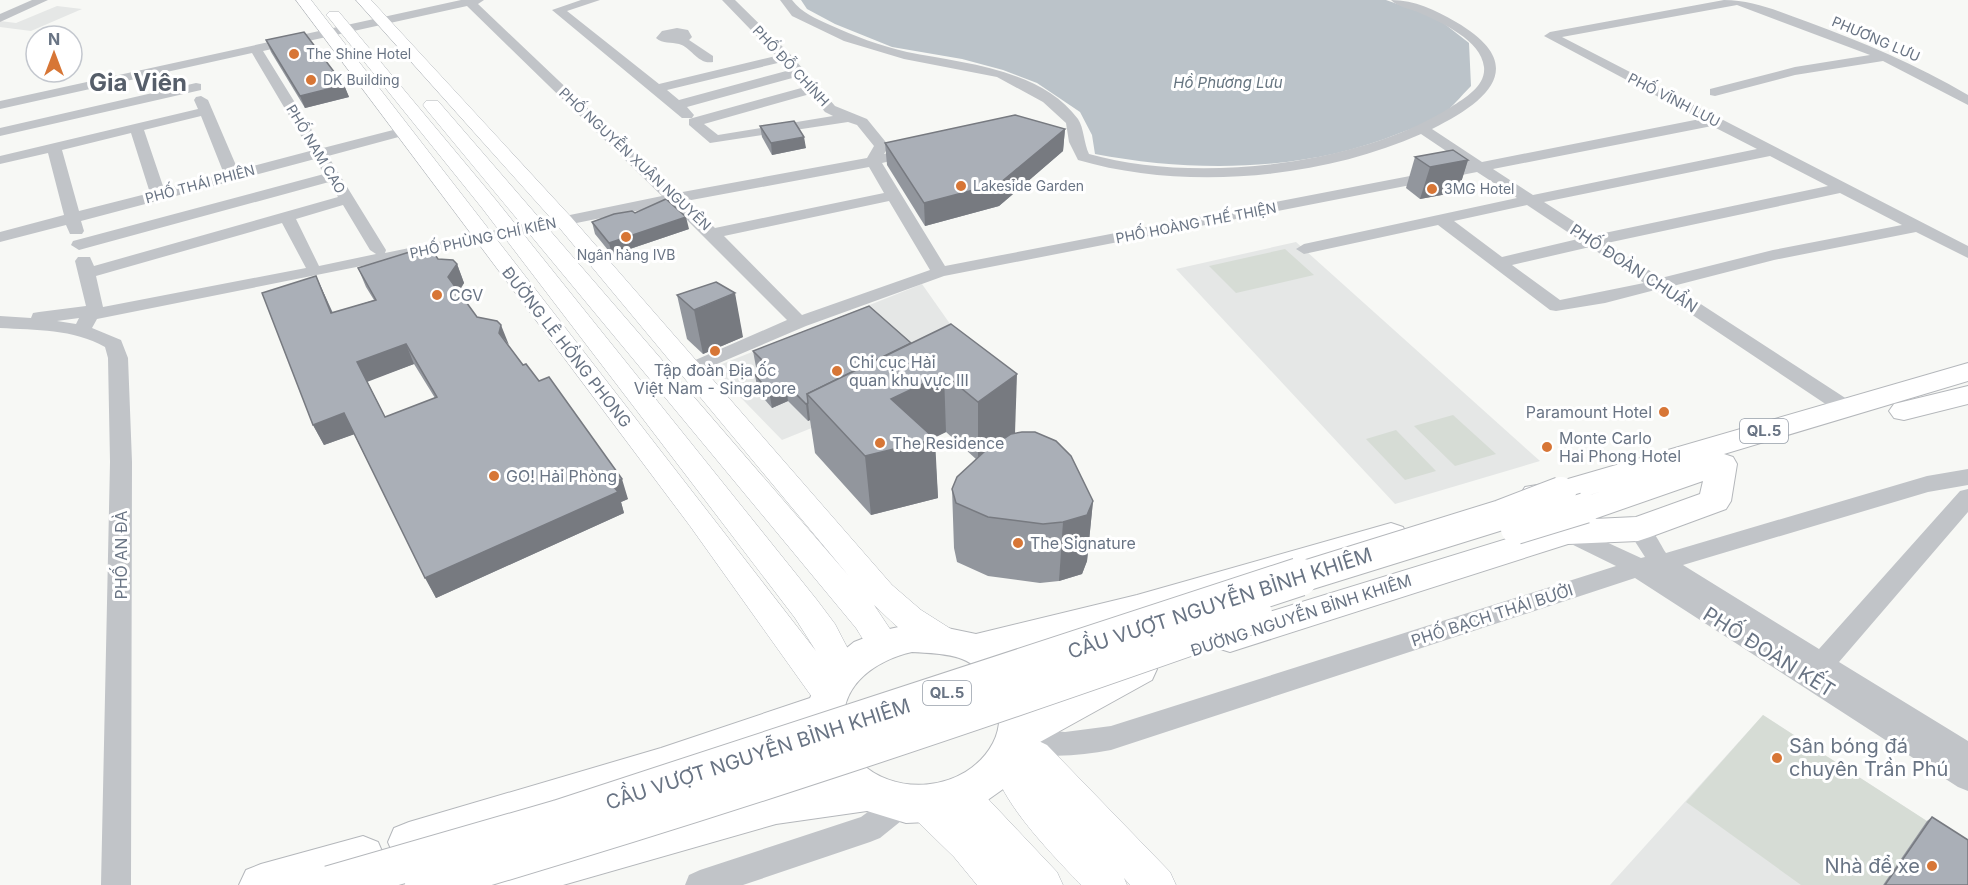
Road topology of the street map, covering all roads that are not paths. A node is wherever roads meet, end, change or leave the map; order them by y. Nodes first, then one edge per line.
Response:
1 (42, 0) edge
2 (303, 0) edge
3 (323, 0) edge
4 (343, 0) edge
5 (363, 0) edge
6 (594, 0) edge
7 (728, 0) edge
8 (786, 0) edge
9 (1397, 0) edge
10 (1736, 0) edge
11 (472, 1) edge
12 (0, 18) edge
13 (354, 27) junction
14 (674, 32) dead end
15 (255, 48) junction
16 (784, 57) junction
17 (1881, 57) junction
18 (708, 59) dead end
19 (184, 64) junction
20 (799, 72) junction
21 (196, 87) junction
22 (657, 89) junction
23 (814, 89) junction
24 (1715, 92) dead end
25 (1968, 101) edge
26 (2, 102) edge
27 (677, 105) junction
28 (830, 109) junction
29 (206, 111) junction
30 (848, 118) junction
31 (1714, 121) junction
32 (694, 122) junction
33 (136, 127) junction
34 (1421, 128) junction
35 (0, 132) edge
36 (401, 132) junction
37 (715, 140) junction
38 (54, 147) junction
39 (932, 147) edge
40 (1772, 151) junction
41 (319, 153) junction
42 (0, 160) edge
43 (873, 160) junction
44 (1478, 166) junction
45 (233, 176) junction
46 (333, 176) junction
47 (1842, 188) junction
48 (671, 194) junction
49 (158, 195) junction
50 (892, 196) junction
51 (347, 199) junction
52 (1530, 200) junction
53 (287, 217) junction
54 (72, 218) junction
55 (560, 218) junction
56 (1441, 219) junction
57 (521, 227) junction
58 (1918, 227) junction
59 (714, 233) junction
60 (481, 235) junction
61 (0, 237) edge
62 (1594, 242) junction
63 (79, 245) junction
64 (1304, 249) dead end
65 (378, 250) junction
66 (1968, 253) edge
67 (1501, 262) junction
68 (321, 264) junction
69 (940, 272) junction
70 (87, 273) junction
71 (1659, 285) junction
72 (90, 315) junction
73 (0, 321) edge
74 (799, 322) junction
75 (691, 369) junction
76 (1968, 372) edge
77 (1968, 395) edge
78 (1846, 408) junction
79 (1722, 464) junction
80 (1968, 477) edge
81 (694, 488) junction
82 (1968, 497) edge
83 (1571, 511) junction
84 (1638, 529) junction
85 (1649, 566) junction
86 (846, 595) junction
87 (806, 609) junction
88 (1137, 609) junction
89 (940, 638) junction
90 (884, 644) junction
91 (975, 649) junction
92 (1171, 657) junction
93 (1822, 664) junction
94 (832, 692) junction
95 (1014, 743) junction
96 (1968, 756) edge
97 (661, 766) junction
98 (1968, 778) edge
99 (913, 799) junction
100 (669, 833) junction
101 (116, 885) edge
102 (261, 885) edge
103 (330, 885) edge
104 (424, 885) edge
105 (490, 885) edge
106 (700, 885) edge
107 (1002, 885) edge
108 (1043, 885) edge
109 (1107, 885) edge
110 (1156, 885) edge

1 - 12 street
2 - 13 main road, ĐƯỜNG LÊ HỒNG PHONG
3 - 13 main road, ĐƯỜNG LÊ HỒNG PHONG
4 - 13 main road, ĐƯỜNG LÊ HỒNG PHONG
5 - 13 main road, ĐƯỜNG LÊ HỒNG PHONG
6 - 22 street
7 - 16 street, PHỐ ĐỖ CHÍNH
8 - 34 street
9 - 34 street
10 - 17 street, PHƯƠNG LƯU
10 - 31 street, PHỐ VĨNH LƯU
11 - 13 street
11 - 48 street, PHỐ NGUYỄN XUÂN NGUYÊN
13 - 15 street
13 - 36 main road, ĐƯỜNG LÊ HỒNG PHONG
13 - 55 main road, ĐƯỜNG LÊ HỒNG PHONG
13 - 57 main road, ĐƯỜNG LÊ HỒNG PHONG
14 - 18 street
15 - 19 street
15 - 41 street, PHỐ NAM CAO
16 - 20 street, PHỐ ĐỖ CHÍNH
16 - 22 street
17 - 24 street
17 - 25 street, PHƯƠNG LƯU
19 - 21 street
19 - 26 street
20 - 23 street, PHỐ ĐỖ CHÍNH
20 - 27 street
21 - 29 street
21 - 35 street
22 - 27 street
23 - 28 street, PHỐ ĐỖ CHÍNH
23 - 32 street
27 - 32 street
28 - 30 street, PHỐ ĐỖ CHÍNH
28 - 37 street
29 - 33 street
29 - 45 street
30 - 37 street
30 - 43 street, PHỐ ĐỖ CHÍNH
31 - 40 street, PHỐ VĨNH LƯU
31 - 44 street, PHỐ HOÀNG THẾ THIỆN
32 - 37 street
33 - 38 street
33 - 49 street
34 - 44 street, PHỐ ĐOÀN CHUẨN
36 - 41 street, PHỐ THÁI PHIÊN
36 - 60 main road, ĐƯỜNG LÊ HỒNG PHONG
38 - 42 street
38 - 54 street
39 - 43 street, PHỐ PHÙNG CHÍ KIÊN
40 - 47 street, PHỐ VĨNH LƯU
40 - 52 street
41 - 45 street, PHỐ THÁI PHIÊN
41 - 46 street, PHỐ NAM CAO
43 - 48 street, PHỐ PHÙNG CHÍ KIÊN
43 - 50 street, PHỐ ĐỖ CHÍNH
44 - 52 street, PHỐ ĐOÀN CHUẨN
44 - 69 street, PHỐ HOÀNG THẾ THIỆN
45 - 49 street, PHỐ THÁI PHIÊN
46 - 51 street, PHỐ NAM CAO
46 - 63 street
47 - 58 street, PHỐ VĨNH LƯU
47 - 62 street
48 - 55 street, PHỐ PHÙNG CHÍ KIÊN
48 - 59 street, PHỐ NGUYỄN XUÂN NGUYÊN
49 - 54 street, PHỐ THÁI PHIÊN
50 - 59 street
50 - 69 street, PHỐ ĐỖ CHÍNH
51 - 53 street
51 - 65 street, PHỐ NAM CAO
52 - 56 street
52 - 62 street, PHỐ ĐOÀN CHUẨN
53 - 68 street
53 - 70 street
54 - 61 street, PHỐ THÁI PHIÊN
54 - 63 street
55 - 57 street, PHỐ PHÙNG CHÍ KIÊN
55 - 75 main road, ĐƯỜNG LÊ HỒNG PHONG
56 - 64 street
56 - 67 street
57 - 60 street, PHỐ PHÙNG CHÍ KIÊN
57 - 81 main road, ĐƯỜNG LÊ HỒNG PHONG
57 - 86 main road, ĐƯỜNG LÊ HỒNG PHONG
58 - 66 street, PHỐ VĨNH LƯU
58 - 71 street
59 - 74 street, PHỐ NGUYỄN XUÂN NGUYÊN
60 - 65 street, PHỐ PHÙNG CHÍ KIÊN
60 - 68 street, PHỐ PHÙNG CHÍ KIÊN
60 - 81 main road, ĐƯỜNG LÊ HỒNG PHONG
62 - 67 street
62 - 71 street, PHỐ ĐOÀN CHUẨN
63 - 70 street
65 - 68 street, PHỐ PHÙNG CHÍ KIÊN
67 - 71 street
68 - 72 street, PHỐ PHÙNG CHÍ KIÊN
69 - 74 street, PHỐ HOÀNG THẾ THIỆN
70 - 72 street
71 - 78 street, PHỐ ĐOÀN CHUẨN
72 - 73 street, PHỐ AN ĐÀ
72 - 101 street, PHỐ AN ĐÀ
74 - 75 street, PHỐ HOÀNG THẾ THIỆN
75 - 89 main road, ĐƯỜNG LÊ HỒNG PHONG
76 - 78 highway, ĐƯỜNG NGUYỄN BỈNH KHIÊM / QL.5
77 - 79 highway, QL.5
78 - 83 highway, ĐƯỜNG NGUYỄN BỈNH KHIÊM / QL.5
79 - 83 highway, QL.5
79 - 84 highway
80 - 85 street, PHỐ BẠCH THÁI BƯỞI
81 - 87 main road, ĐƯỜNG LÊ HỒNG PHONG
81 - 94 main road, ĐƯỜNG LÊ HỒNG PHONG
82 - 93 street
83 - 84 highway
83 - 85 street, PHỐ ĐOÀN KẾT
83 - 88 highway, ĐƯỜNG NGUYỄN BỈNH KHIÊM / QL.5
83 - 92 highway, ĐƯỜNG NGUYỄN BỈNH KHIÊM / QL.5
83 - 103 highway, CẦU VƯỢT NGUYỄN BỈNH KHIÊM / QL.5, bridge
83 - 104 highway, CẦU VƯỢT NGUYỄN BỈNH KHIÊM / QL.5, bridge
84 - 85 street, PHỐ ĐOÀN KẾT
85 - 93 street, PHỐ ĐOÀN KẾT
85 - 95 street, PHỐ BẠCH THÁI BƯỞI
85 - 98 street, PHỐ ĐOÀN KẾT
86 - 87 main road
86 - 90 main road, ĐƯỜNG LÊ HỒNG PHONG
87 - 94 main road, ĐƯỜNG LÊ HỒNG PHONG
88 - 91 highway, ĐƯỜNG NGUYỄN BỈNH KHIÊM / QL.5
88 - 92 highway
89 - 90 highway
89 - 91 highway
90 - 94 highway
91 - 95 highway
92 - 95 highway, ĐƯỜNG NGUYỄN BỈNH KHIÊM / QL.5
93 - 96 street, PHỐ ĐOÀN KẾT
94 - 97 highway
94 - 99 highway
95 - 99 highway
95 - 109 main road
95 - 110 main road
97 - 100 highway
97 - 102 highway
99 - 100 highway
99 - 106 street
99 - 107 main road
99 - 108 main road
100 - 105 highway

